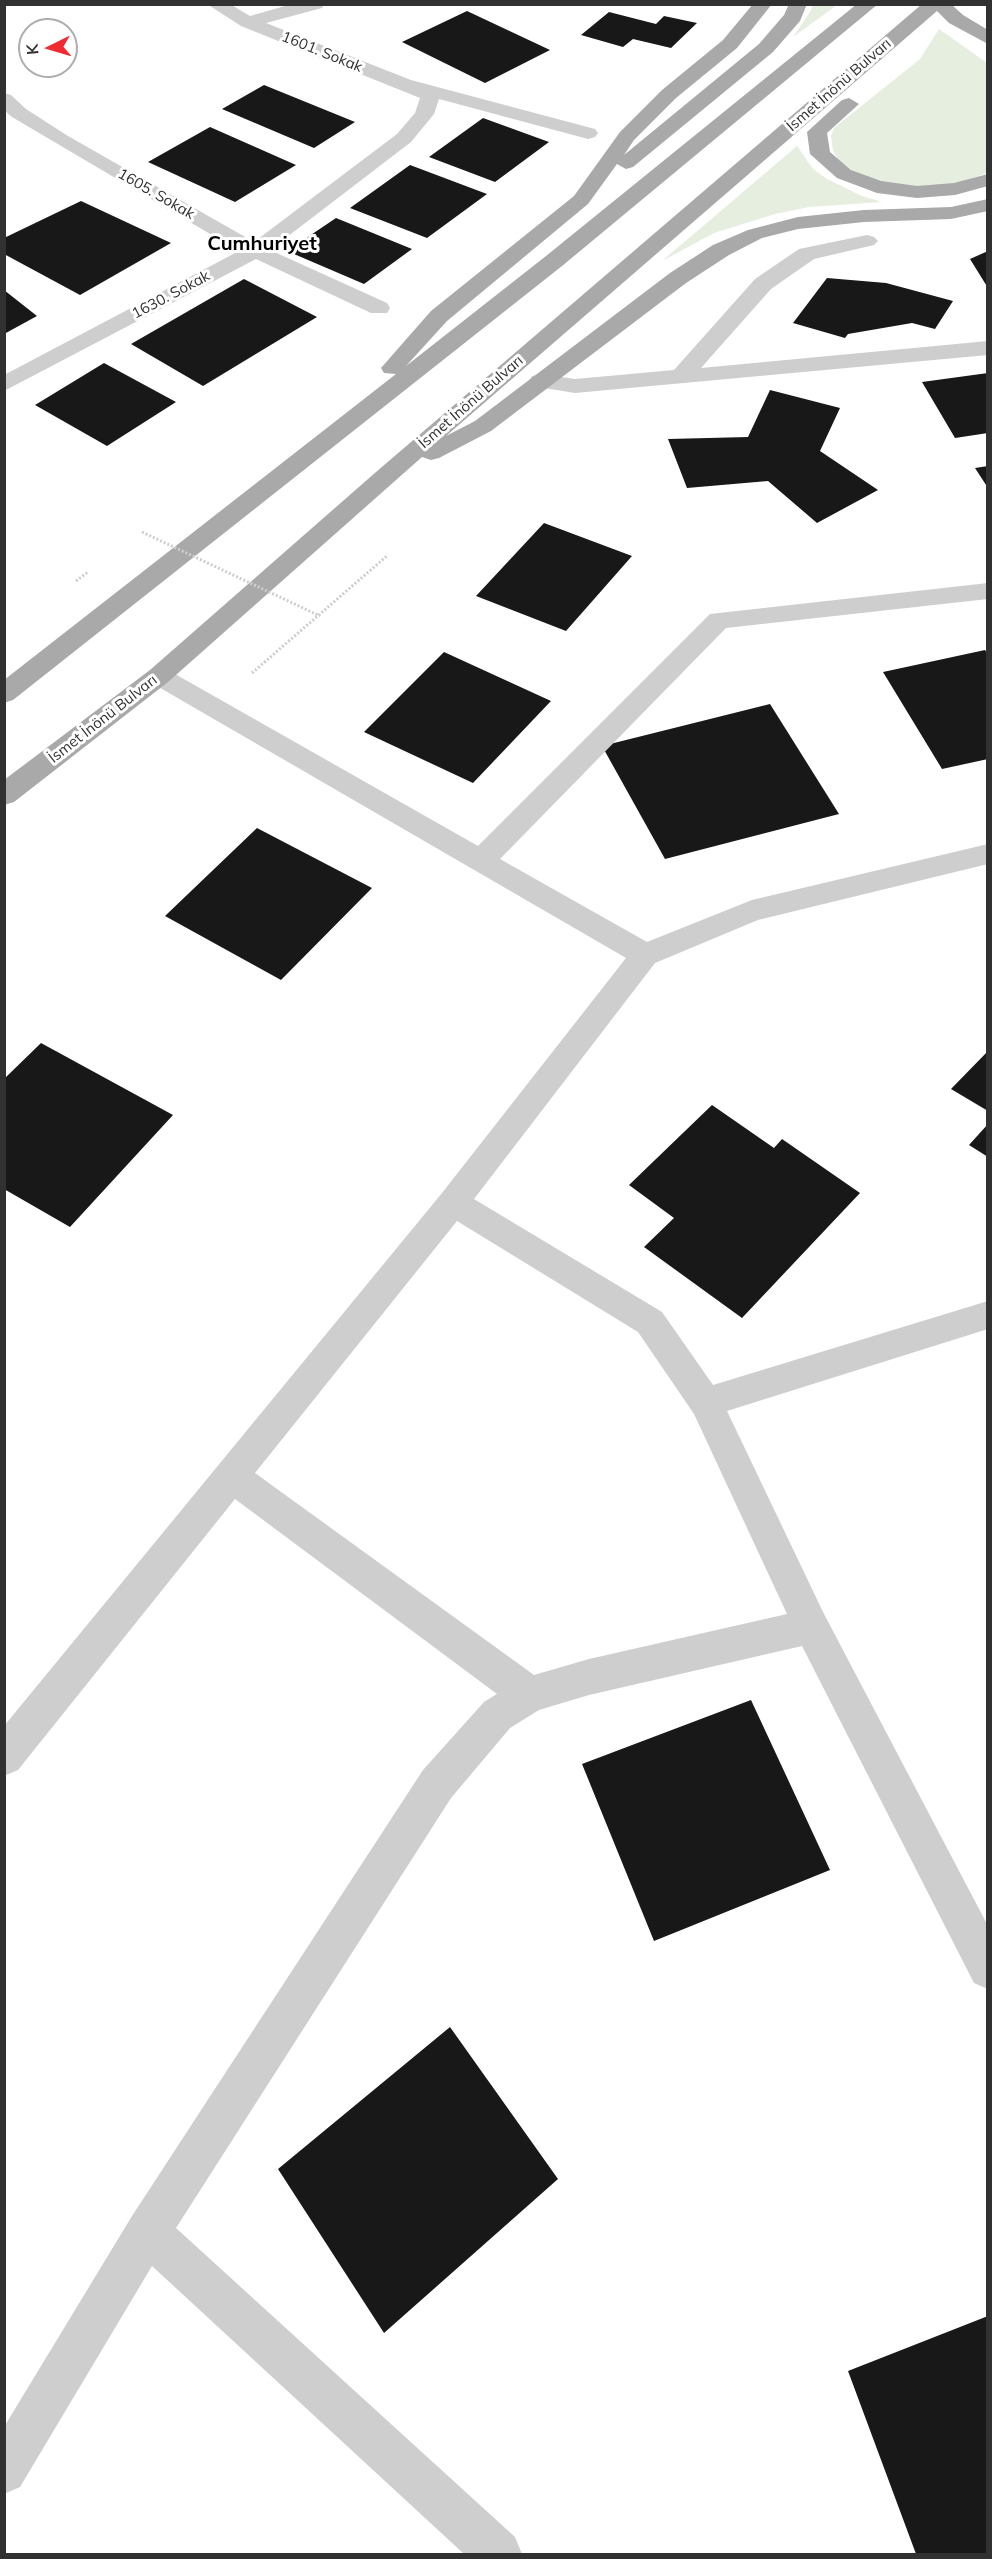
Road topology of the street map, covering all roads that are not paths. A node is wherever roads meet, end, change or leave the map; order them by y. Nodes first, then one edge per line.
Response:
1 (216, 4) edge
2 (315, 4) edge
3 (764, 4) edge
4 (798, 4) edge
5 (869, 4) edge
6 (934, 4) edge
7 (940, 4) edge
8 (961, 12) edge
9 (248, 22) junction
10 (987, 33) edge
11 (987, 38) edge
12 (889, 42) junction
13 (398, 82) junction
14 (431, 95) joint
15 (9, 110) edge
16 (588, 133) dead end
17 (987, 180) edge
18 (581, 200) junction
19 (987, 205) edge
20 (867, 241) dead end
21 (255, 250) junction
22 (379, 308) dead end
23 (987, 348) edge
24 (680, 377) junction
25 (540, 381) junction
26 (4, 384) edge
27 (333, 434) junction
28 (384, 477) junction
29 (987, 591) edge
30 (159, 676) junction
31 (4, 694) edge
32 (4, 795) edge
33 (987, 854) edge
34 (481, 861) junction
35 (645, 955) junction
36 (453, 1202) junction
37 (987, 1315) edge
38 (706, 1403) junction
39 (232, 1476) junction
40 (811, 1626) junction
41 (530, 1695) junction
42 (4, 1757) edge
43 (987, 1969) edge
44 (148, 2232) junction
45 (4, 2471) edge
46 (498, 2554) edge

1 - 9 street, 1601. Sokak
2 - 9 street
3 - 18 main road
4 - 18 main road
5 - 27 main road
6 - 12 main road, İsmet İnönü Bulvarı
7 - 8 main road
8 - 10 main road
8 - 11 main road
9 - 13 street, 1601. Sokak
12 - 17 main road
12 - 28 main road, İsmet İnönü Bulvarı
13 - 14 street, 1601. Sokak
13 - 16 street
14 - 21 street, 1630. Sokak
15 - 21 street, 1605. Sokak
18 - 27 main road
19 - 25 main road
20 - 24 street
21 - 22 street, 1605. Sokak
21 - 26 street, 1630. Sokak
23 - 24 street
24 - 25 street
25 - 28 main road
27 - 31 main road
28 - 30 main road, İsmet İnönü Bulvarı
29 - 34 street
30 - 32 main road, İsmet İnönü Bulvarı
30 - 34 street
33 - 35 street
34 - 35 street
35 - 36 street
36 - 38 street
36 - 39 street
37 - 38 street
38 - 40 street
39 - 41 street
39 - 42 street
40 - 41 street
40 - 43 street
41 - 44 street
44 - 45 street
44 - 46 street

